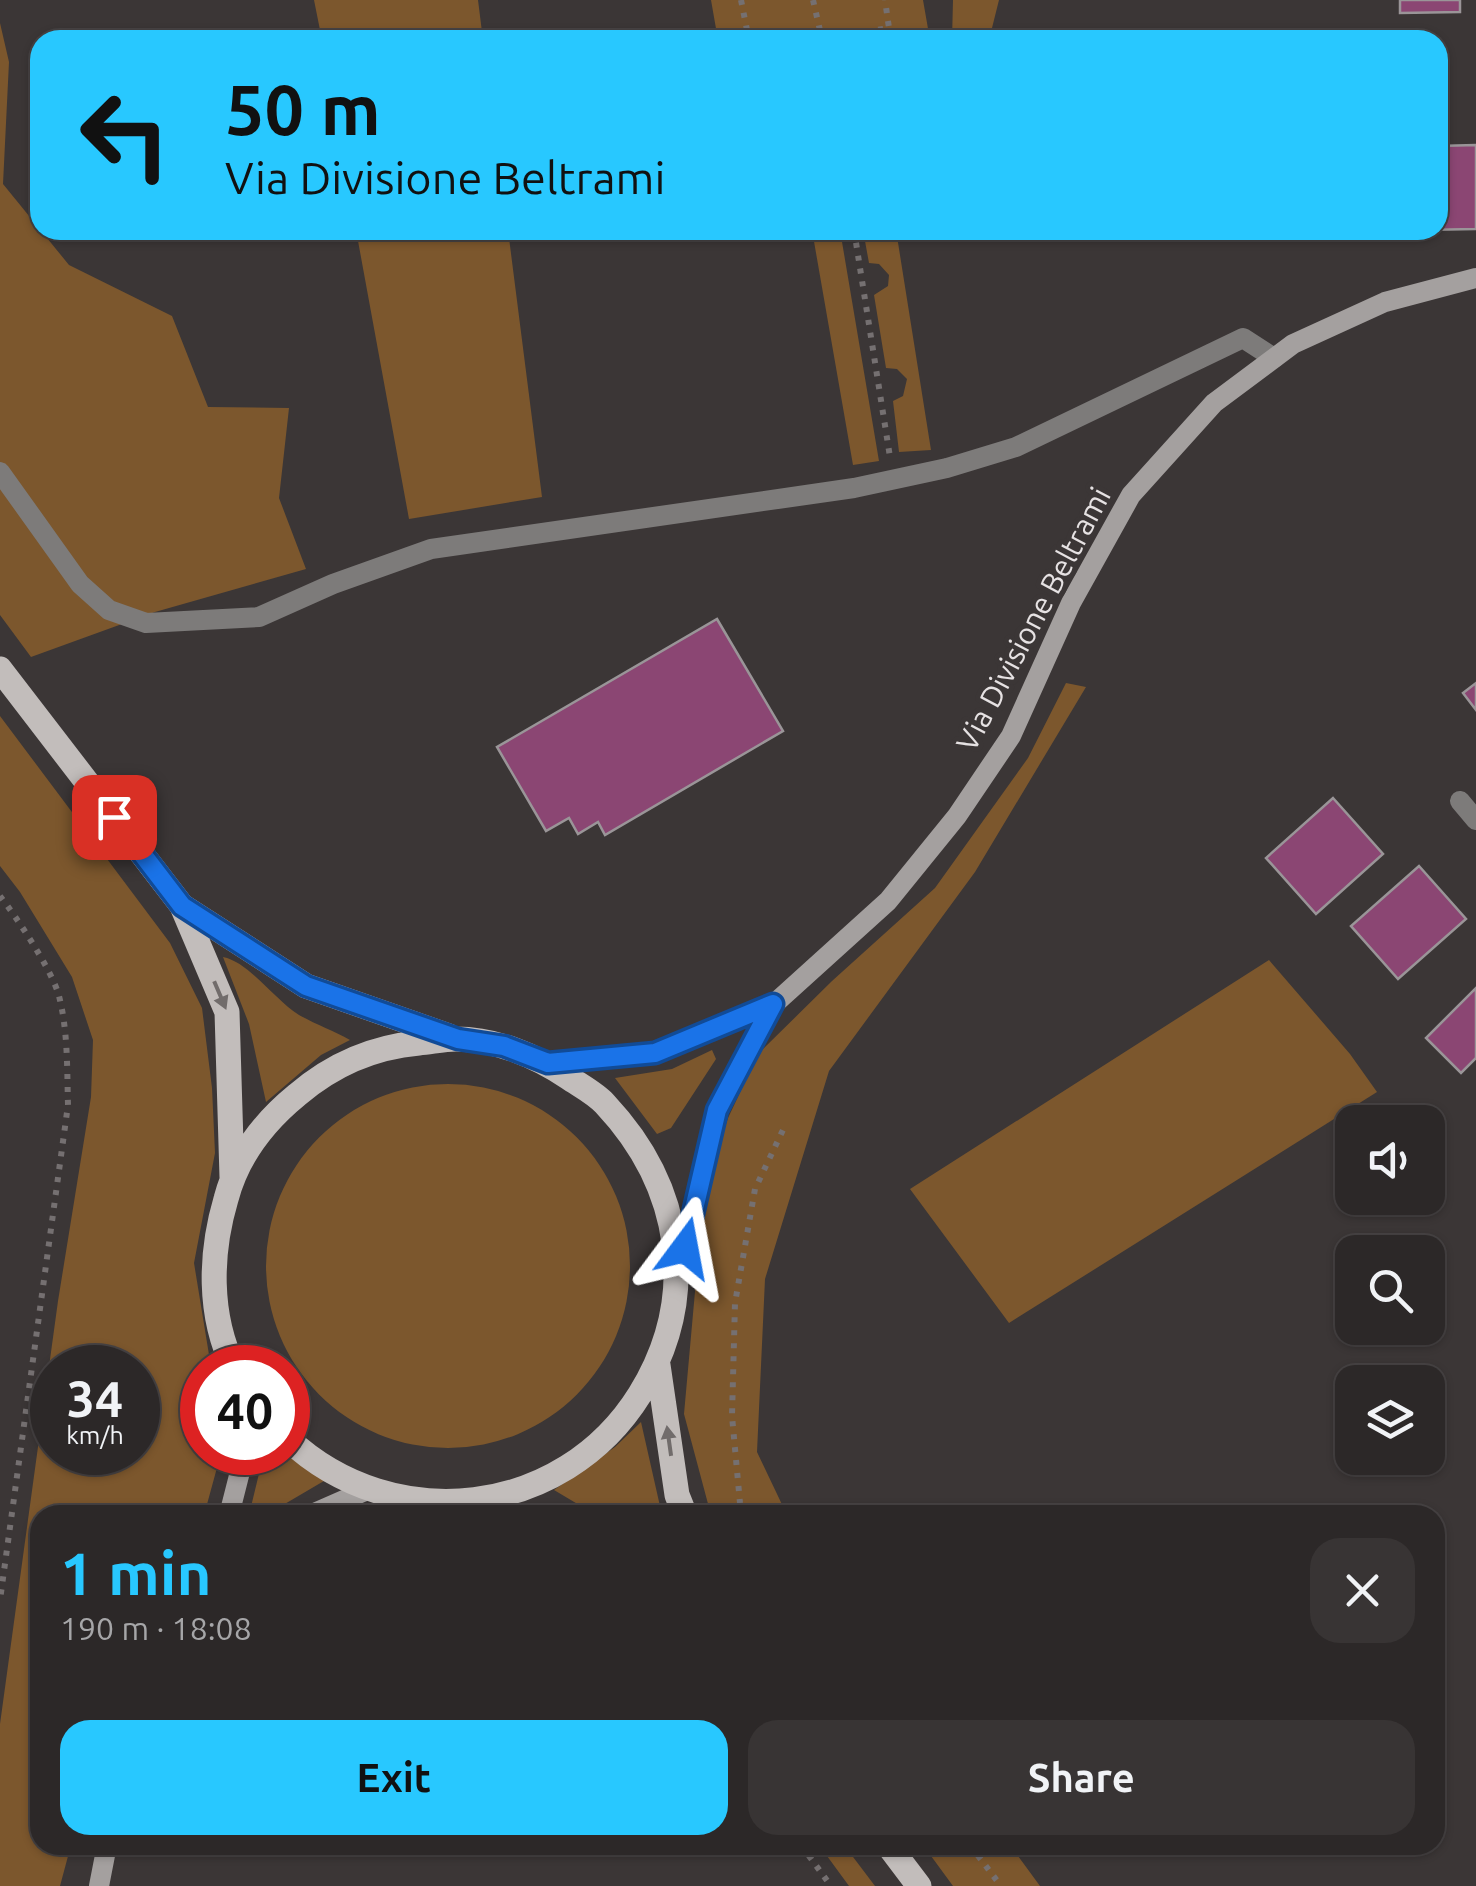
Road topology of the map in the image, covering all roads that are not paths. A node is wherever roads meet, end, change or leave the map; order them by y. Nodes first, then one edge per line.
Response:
1 (1476, 278) edge
2 (1274, 358) junction
3 (0, 472) edge
4 (0, 669) edge
5 (1460, 802) dead end
6 (1476, 820) edge
7 (182, 906) junction
8 (773, 1004) junction
9 (458, 1039) junction
10 (548, 1063) junction
11 (232, 1178) junction
12 (677, 1283) junction
13 (227, 1345) edge
14 (658, 1365) junction
15 (310, 1460) edge
16 (240, 1475) edge
17 (366, 1490) junction
18 (456, 1503) junction
19 (232, 1505) edge
20 (332, 1505) edge
21 (463, 1505) edge
22 (681, 1505) edge
23 (105, 1855) edge
24 (896, 1855) edge
25 (99, 1886) edge
26 (919, 1886) edge

1 - 2 street, Via Divisione Beltrami
2 - 3 street
2 - 8 street, Via Divisione Beltrami
4 - 7 main road
5 - 6 street
7 - 9 main road
7 -> 11 main road
8 - 10 street, Via Divisione Beltrami
8 - 12 street, Via Divisione Beltrami
9 - 10 main road
9 - 11 main road
10 - 12 main road
11 - 13 main road
12 - 14 main road
14 - 18 main road
22 -> 14 main road
15 - 17 main road
16 - 19 street
17 - 18 main road
17 - 20 street
18 - 21 main road
23 - 25 street
24 - 26 main road

